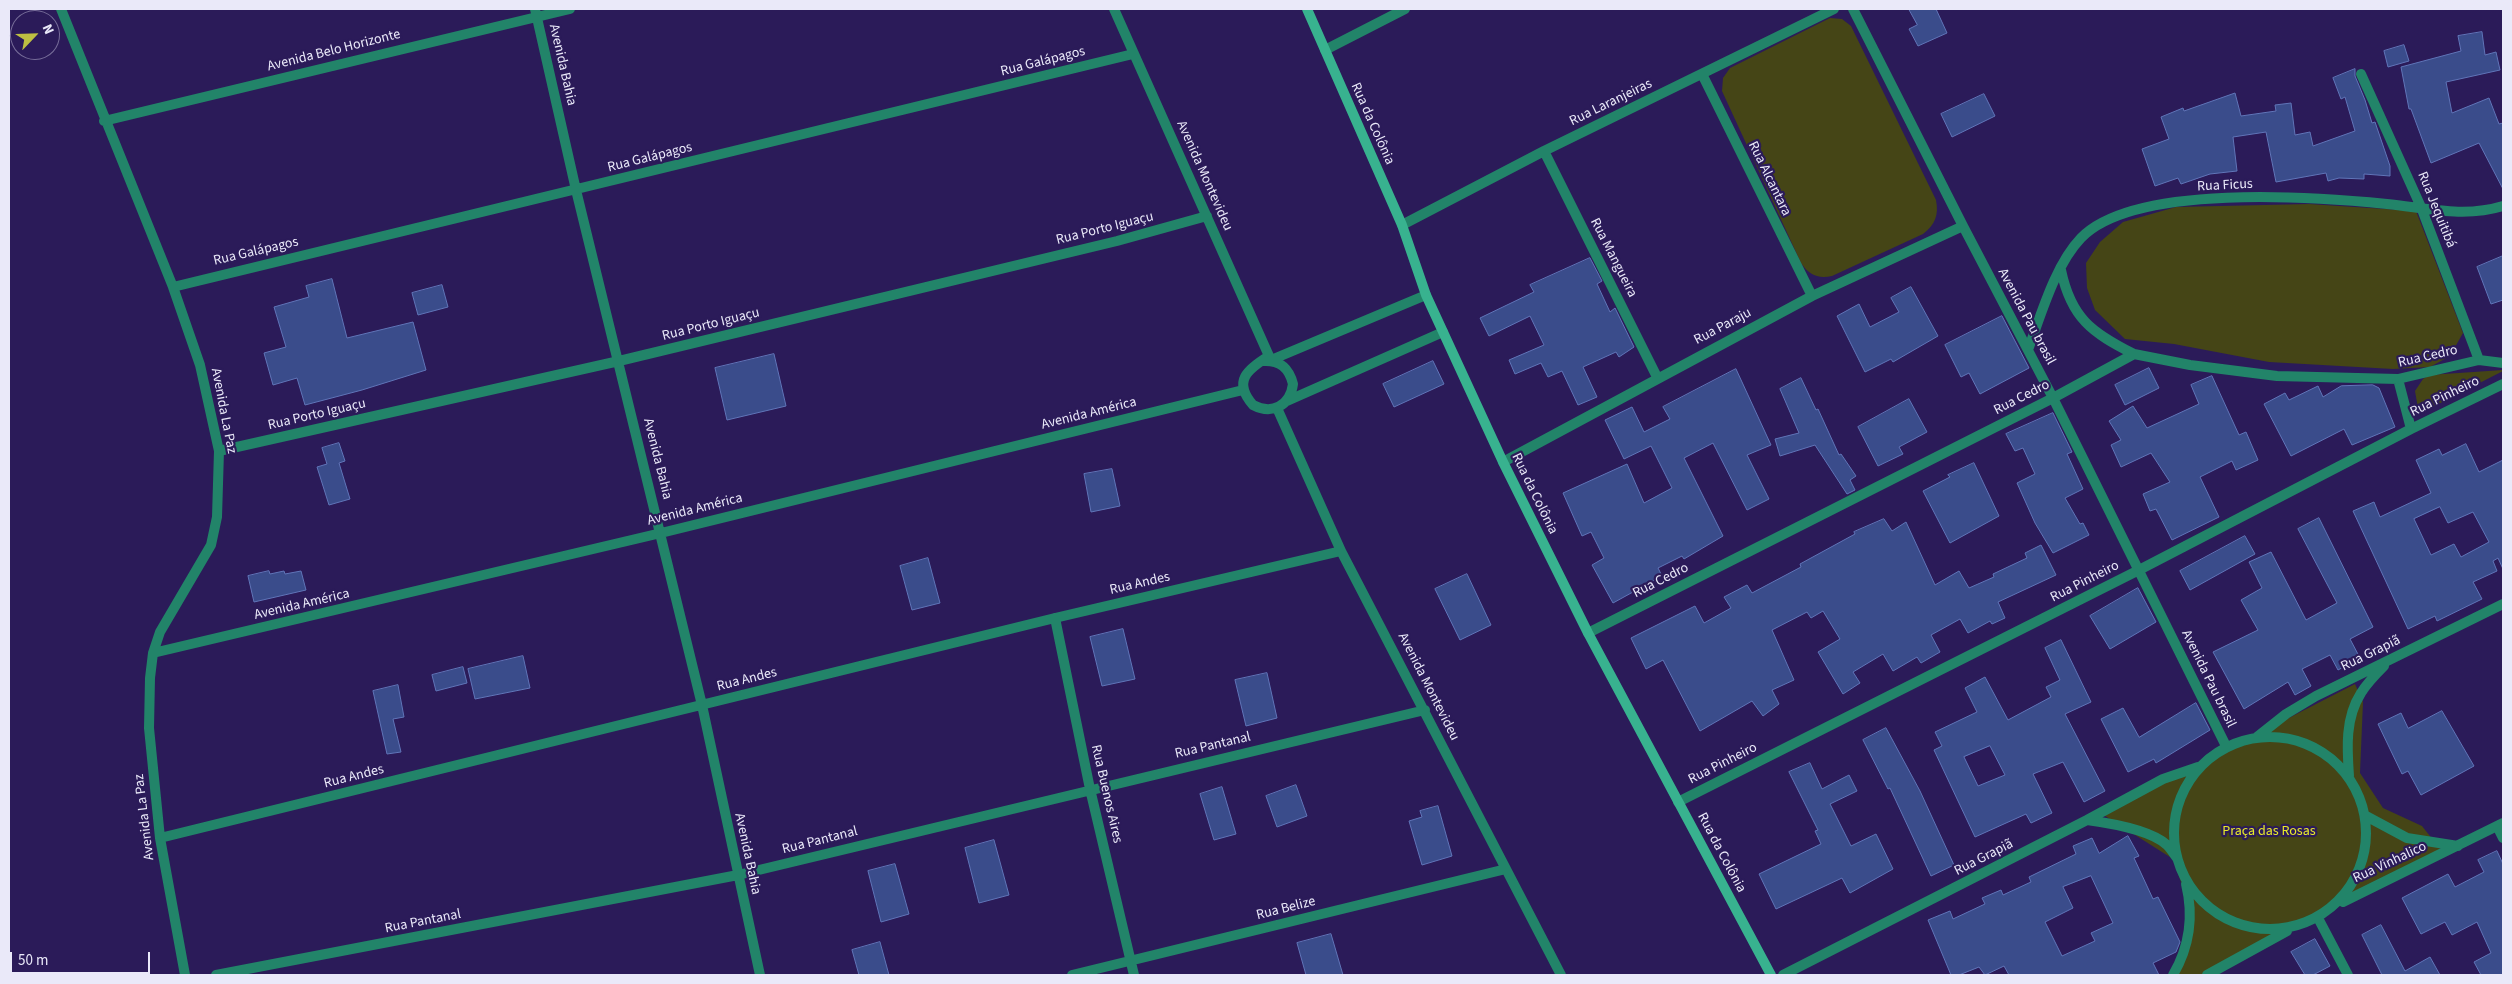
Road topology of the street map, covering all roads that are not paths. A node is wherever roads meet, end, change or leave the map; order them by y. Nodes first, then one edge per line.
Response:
1 (61, 9) edge
2 (570, 9) edge
3 (1114, 9) edge
4 (1307, 9) edge
5 (1406, 9) edge
6 (1834, 9) edge
7 (1853, 9) edge
8 (535, 13) edge
9 (1325, 50) junction
10 (1134, 54) junction
11 (1702, 74) junction
12 (2362, 74) dead end
13 (104, 121) junction
14 (1544, 151) junction
15 (576, 190) junction
16 (2503, 206) edge
17 (2421, 207) junction
18 (1208, 216) junction
19 (1402, 225) junction
20 (1962, 226) junction
21 (2061, 270) junction
22 (173, 287) junction
23 (1426, 295) junction
24 (1812, 296) junction
25 (1443, 332) junction
26 (2028, 350) junction
27 (2134, 354) junction
28 (1270, 358) junction
29 (2479, 360) junction
30 (619, 361) junction
31 (2503, 363) edge
32 (1657, 377) junction
33 (2398, 379) junction
34 (2503, 384) edge
35 (1243, 390) junction
36 (2053, 398) junction
37 (1287, 401) junction
38 (1277, 408) junction
39 (2411, 429) junction
40 (219, 451) junction
41 (1502, 462) junction
42 (661, 533) junction
43 (1341, 551) junction
44 (2139, 570) junction
45 (2503, 604) edge
46 (1055, 618) junction
47 (1588, 633) junction
48 (153, 653) junction
49 (2388, 661) junction
50 (702, 705) junction
51 (1425, 710) junction
52 (2257, 737) junction
53 (2226, 746) junction
54 (2198, 767) junction
55 (2348, 776) junction
56 (1090, 790) junction
57 (1678, 802) junction
58 (2366, 816) junction
59 (2088, 820) junction
60 (2500, 825) edge
61 (160, 838) junction
62 (2503, 838) edge
63 (2459, 846) junction
64 (2177, 858) junction
65 (1506, 869) junction
66 (738, 876) junction
67 (2186, 880) junction
68 (2333, 908) junction
69 (2318, 918) junction
70 (2292, 928) junction
71 (1131, 961) junction
72 (185, 975) edge
73 (216, 975) edge
74 (760, 975) edge
75 (1072, 975) edge
76 (1134, 975) edge
77 (1561, 975) edge
78 (1771, 975) edge
79 (1783, 975) edge
80 (2173, 975) edge
81 (2206, 975) edge
82 (2348, 975) edge

1 - 13 street, Avenida La Paz
2 - 8 street, Avenida Belo Horizonte
3 - 10 street, Avenida Montevideu
4 - 9 main road, Rua da Colônia
5 - 9 street
6 - 11 street, Rua Laranjeiras
7 - 20 street, Avenida Pau brasil
8 - 13 street, Avenida Belo Horizonte
8 - 15 street, Avenida Bahia
9 - 19 main road, Rua da Colônia
10 - 15 street, Rua Galápagos
10 - 18 street, Avenida Montevideu
11 - 14 street, Rua Laranjeiras
11 - 24 street, Rua Alcantara
12 - 17 street, Rua Jequitibá
13 - 22 street, Avenida La Paz
14 - 19 street, Rua Laranjeiras
14 - 32 street, Rua Mangueira
15 - 22 street, Rua Galápagos
15 - 30 street, Avenida Bahia
16 - 17 street, Rua Ficus
17 - 21 street, Rua Ficus
17 - 29 street, Rua Jequitibá
18 - 28 street, Avenida Montevideu
18 - 30 street, Rua Porto Iguaçu
19 - 23 main road, Rua da Colônia
20 - 24 street, Rua Paraju
20 - 26 street, Avenida Pau brasil
21 - 26 street, Rua Ficus
21 - 27 street
22 - 40 street, Avenida La Paz
23 - 25 main road, Rua da Colônia
23 - 28 street
24 - 32 street, Rua Paraju
25 - 37 street
25 - 41 main road, Rua da Colônia
26 - 36 street, Avenida Pau brasil
27 - 33 street, Rua Cedro
27 - 36 street, Rua Cedro
28 - 35 street
28 - 37 street
29 - 31 street, Rua Cedro
29 - 33 street, Rua Cedro
30 - 40 street, Rua Porto Iguaçu
30 - 42 street, Avenida Bahia
32 - 41 street, Rua Paraju
33 - 39 street
34 - 39 street, Rua Pinheiro
35 - 38 street
35 - 42 street, Avenida América
36 - 44 street, Avenida Pau brasil
36 - 47 street, Rua Cedro
37 - 38 street
38 - 43 street, Avenida Montevideu
39 - 44 street, Rua Pinheiro
40 - 48 street, Avenida La Paz
41 - 47 main road, Rua da Colônia
42 - 48 street, Avenida América
42 - 50 street, Avenida Bahia
43 - 46 street, Rua Andes
43 - 51 street, Avenida Montevideu
44 - 53 street, Avenida Pau brasil
44 - 57 street, Rua Pinheiro
45 - 49 street, Rua Grapiã
46 - 50 street, Rua Andes
46 - 56 street, Rua Buenos Aires
47 - 57 main road, Rua da Colônia
48 - 61 street, Avenida La Paz
49 - 52 street, Rua Grapiã
49 - 55 street
50 - 61 street, Rua Andes
50 - 66 street, Avenida Bahia
51 - 56 street, Rua Pantanal
51 - 65 street, Avenida Montevideu
52 - 53 street
52 - 55 street
53 - 54 street
54 - 59 street, Rua Grapiã
54 - 64 street
55 - 58 street
56 - 66 street, Rua Pantanal
56 - 71 street, Rua Buenos Aires
57 - 78 main road, Rua da Colônia
58 - 63 street
58 - 68 street
59 - 64 street
59 - 79 street, Rua Grapiã
60 - 62 street
60 - 63 street, Rua Vinhalico
61 - 72 street, Avenida La Paz
63 - 68 street, Rua Vinhalico
64 - 67 street
65 - 71 street, Rua Belize
65 - 77 street, Avenida Montevideu
66 - 73 street, Rua Pantanal
66 - 74 street, Avenida Bahia
67 - 70 street
67 - 80 street
68 - 69 street
69 - 70 street
69 - 82 street
70 - 81 street
71 - 75 street, Rua Belize
71 - 76 street, Rua Buenos Aires

